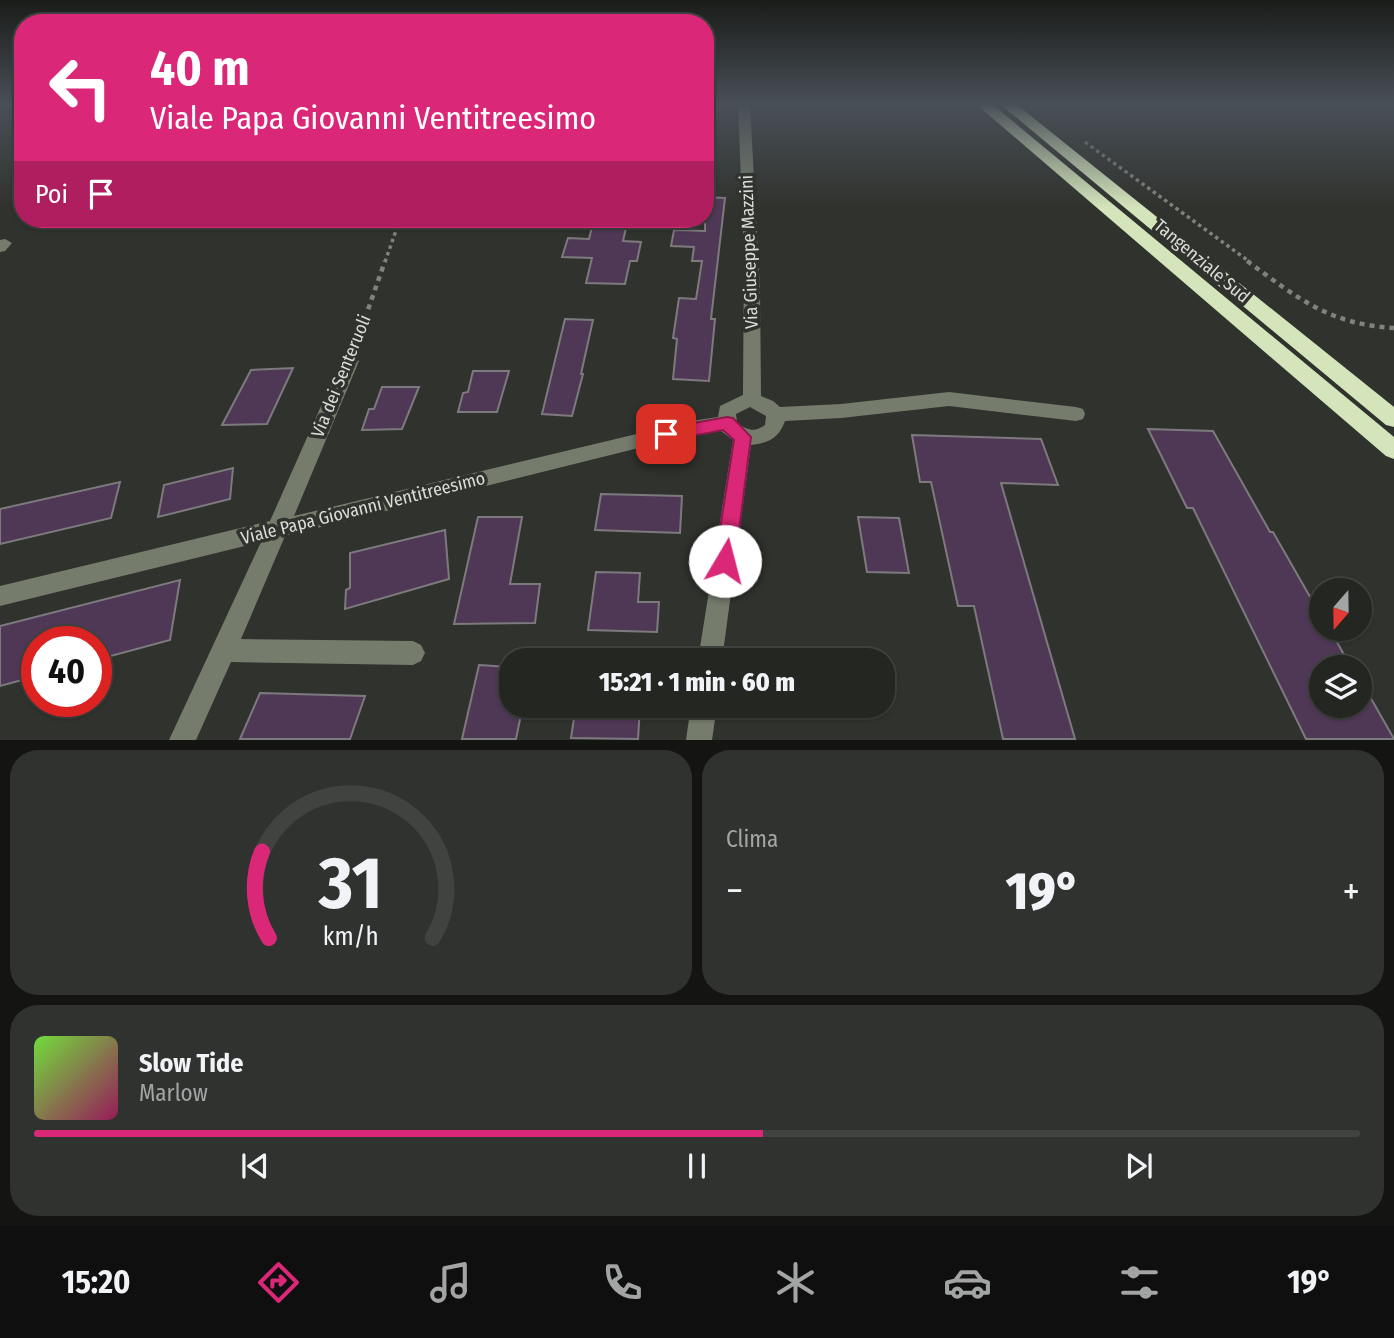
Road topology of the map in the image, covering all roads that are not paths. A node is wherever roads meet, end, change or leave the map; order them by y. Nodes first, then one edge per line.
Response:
1 (745, 139) edge
2 (1024, 139) edge
3 (1049, 139) edge
4 (350, 361) road end
5 (751, 400) junction
6 (1076, 414) dead end
7 (776, 415) junction
8 (1394, 419) edge
9 (735, 430) junction
10 (1394, 450) edge
11 (275, 530) junction
12 (0, 596) edge
13 (711, 648) edge
14 (226, 650) junction
15 (413, 653) dead end
16 (702, 718) edge
17 (182, 740) edge
18 (699, 740) edge

1 - 5 street, Via Giuseppe Mazzini
2 - 10 highway, Tangenziale Sud
3 - 8 highway, Tangenziale Sud
4 - 11 street, Via dei Senteruoli
5 - 7 street
5 - 9 street
6 - 7 street
7 - 9 street
9 - 11 street, Viale Papa Giovanni Ventitreesimo
9 - 13 street
11 - 12 street, Viale Papa Giovanni Ventitreesimo
11 - 14 street, Via dei Senteruoli
14 - 15 street
14 - 17 street, Via dei Senteruoli
16 - 18 street

